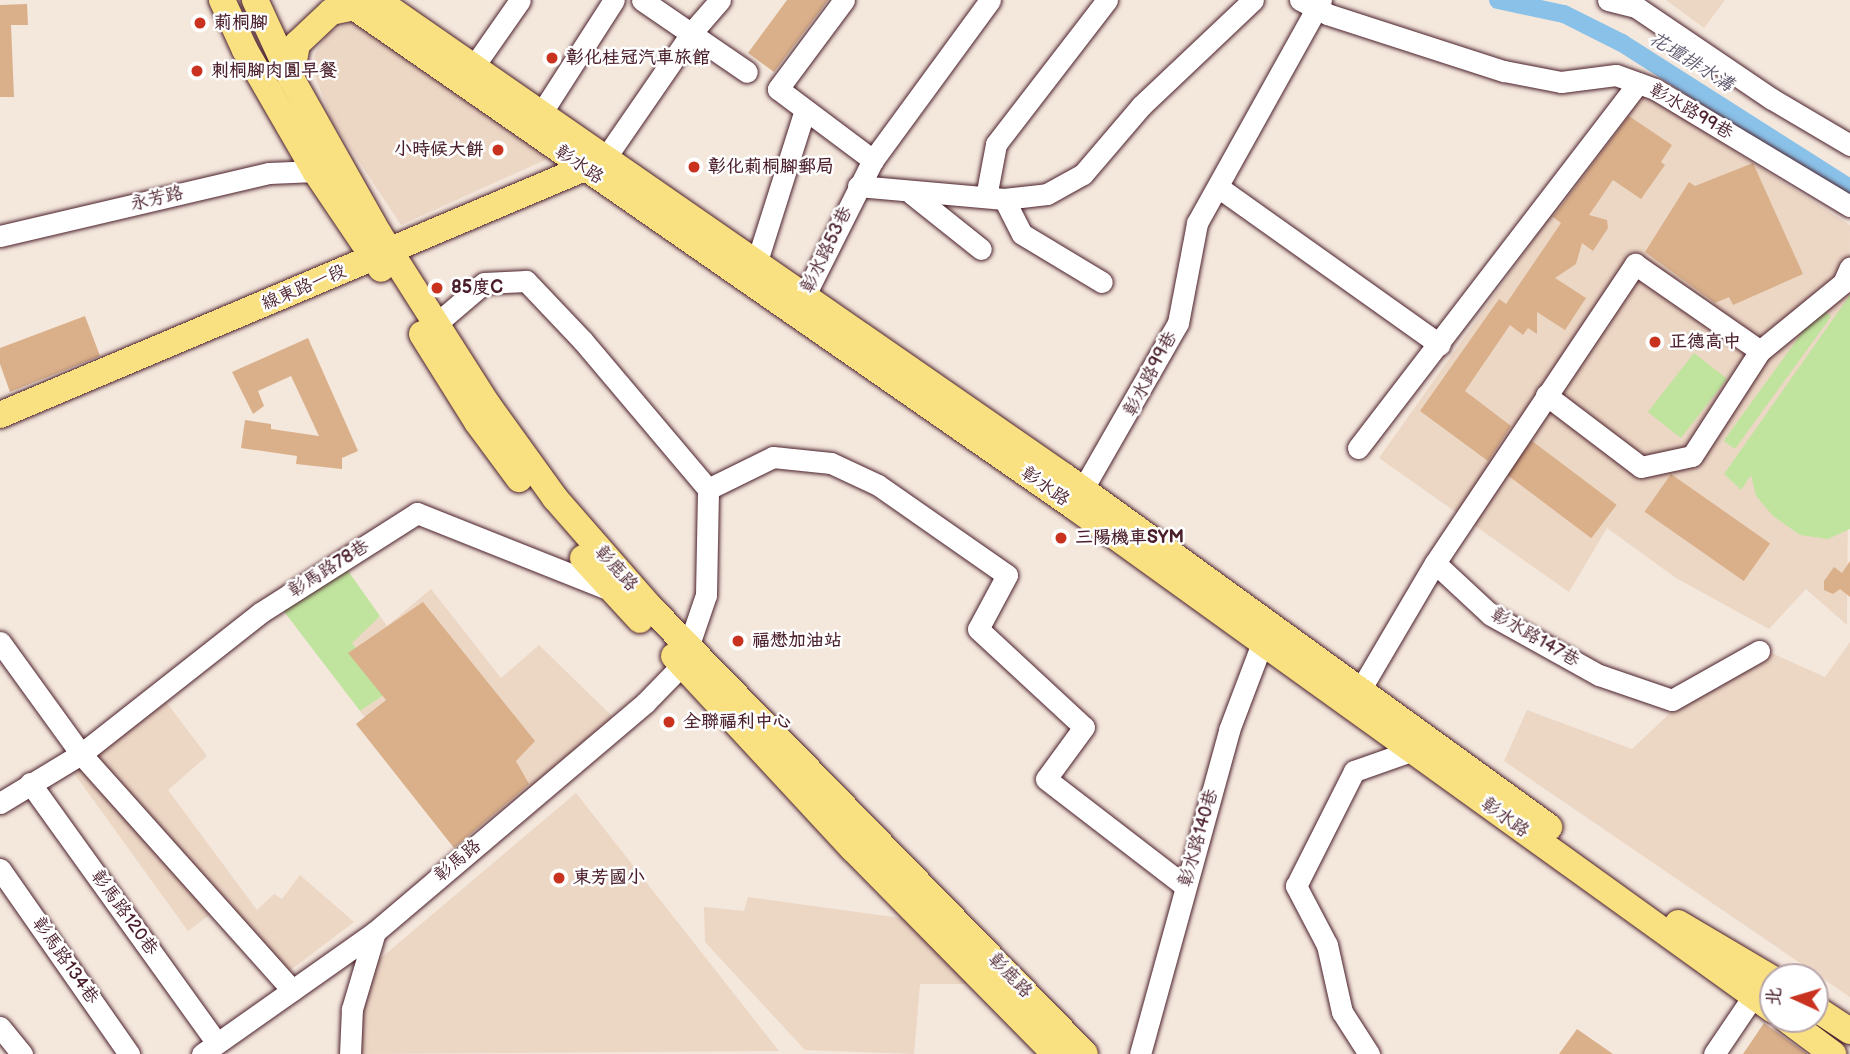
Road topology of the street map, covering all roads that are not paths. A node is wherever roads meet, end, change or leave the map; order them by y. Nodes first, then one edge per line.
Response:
1 (222, 0) edge
2 (255, 0) edge
3 (520, 0) edge
4 (614, 0) edge
5 (642, 0) edge
6 (720, 0) edge
7 (844, 0) edge
8 (990, 0) edge
9 (1107, 0) edge
10 (1254, 0) edge
11 (1608, 0) edge
12 (358, 2) edge
13 (1315, 2) edge
14 (693, 31) junction
15 (474, 66) junction
16 (747, 72) dead end
17 (291, 78) junction
18 (1638, 83) junction
19 (805, 110) junction
20 (542, 111) junction
21 (1850, 145) edge
22 (873, 160) junction
23 (596, 164) junction
24 (315, 171) junction
25 (858, 186) junction
26 (1218, 187) junction
27 (912, 194) junction
28 (995, 198) junction
29 (1850, 206) edge
30 (0, 236) edge
31 (981, 249) dead end
32 (382, 254) junction
33 (757, 261) junction
34 (1850, 267) edge
35 (1102, 282) dead end
36 (801, 304) junction
37 (437, 323) junction
38 (1440, 345) junction
39 (1760, 351) junction
40 (1546, 395) junction
41 (0, 415) edge
42 (1358, 447) dead end
43 (708, 489) junction
44 (1078, 498) junction
45 (1435, 563) junction
46 (608, 589) junction
47 (1268, 636) junction
48 (0, 642) edge
49 (1759, 651) dead end
50 (685, 654) junction
51 (1355, 697) junction
52 (1411, 751) junction
53 (81, 754) junction
54 (30, 782) junction
55 (0, 803) edge
56 (0, 869) edge
57 (1185, 886) junction
58 (942, 924) junction
59 (375, 932) junction
60 (1759, 984) edge
61 (1759, 984) edge
62 (292, 990) junction
63 (1759, 998) edge
64 (1829, 1017) edge
65 (0, 1027) edge
66 (1850, 1031) edge
67 (1805, 1033) edge
68 (207, 1051) edge
69 (22, 1054) edge
70 (129, 1054) edge
71 (350, 1054) edge
72 (1055, 1054) edge
73 (1086, 1054) edge
74 (1140, 1054) edge
75 (1368, 1054) edge
76 (1714, 1054) edge
77 (1833, 1054) edge

1 - 24 main road, 彰鹿路
2 - 17 main road, 彰鹿路
3 - 15 street
4 - 20 street
5 - 14 street
6 - 14 street
7 - 19 street
8 - 22 street, 彰水路53巷
9 - 28 street
10 - 28 street
11 - 21 street
12 - 15 main road, 彰水路
12 - 17 main road
12 - 23 main road, 彰水路
13 - 18 street, 彰水路99巷
13 - 26 street, 彰水路99巷
14 - 16 street
14 - 23 street
15 - 20 main road, 彰水路
17 - 32 main road, 彰鹿路
18 - 29 street, 彰水路99巷
18 - 38 street
19 - 22 street
19 - 33 street
20 - 23 main road, 彰水路
22 - 25 street, 彰水路53巷
23 - 32 main road, 線東路一段
23 - 33 main road, 彰水路
23 - 36 main road, 彰水路
24 - 30 street, 永芳路
24 - 32 main road, 彰鹿路
25 - 27 street
25 - 36 street, 彰水路53巷
26 - 38 street
26 - 44 street, 彰水路99巷
27 - 28 street
27 - 31 street
28 - 35 street
32 - 37 main road, 彰鹿路
32 - 41 main road, 線東路一段
32 - 46 main road, 彰鹿路
33 - 36 main road, 彰水路
34 - 39 street
36 - 44 main road, 彰水路
37 - 43 street
37 - 50 main road, 彰鹿路
38 - 42 street
39 - 40 street
39 - 40 street
40 - 45 street
43 - 50 street
43 - 57 street
44 - 47 main road, 彰水路
45 - 49 street, 彰水路147巷
45 - 51 street
46 - 50 main road, 彰鹿路
46 - 53 street, 彰馬路78巷
47 - 51 main road, 彰水路
47 - 57 street, 彰水路140巷
48 - 53 street
50 - 58 main road, 彰鹿路
50 - 59 street, 彰馬路
51 - 52 main road, 彰水路
51 - 60 main road, 彰水路
52 - 61 main road, 彰水路
52 - 75 street
53 - 54 street
53 - 62 street
54 - 55 street
54 - 68 street, 彰馬路120巷
56 - 70 street, 彰馬路134巷
57 - 74 street, 彰水路140巷
58 - 72 main road, 彰鹿路
58 - 73 main road, 彰鹿路
59 - 62 street, 彰馬路
59 - 71 street
62 - 68 street, 彰馬路
63 - 76 street
64 - 66 main road
65 - 69 street
67 - 77 main road

